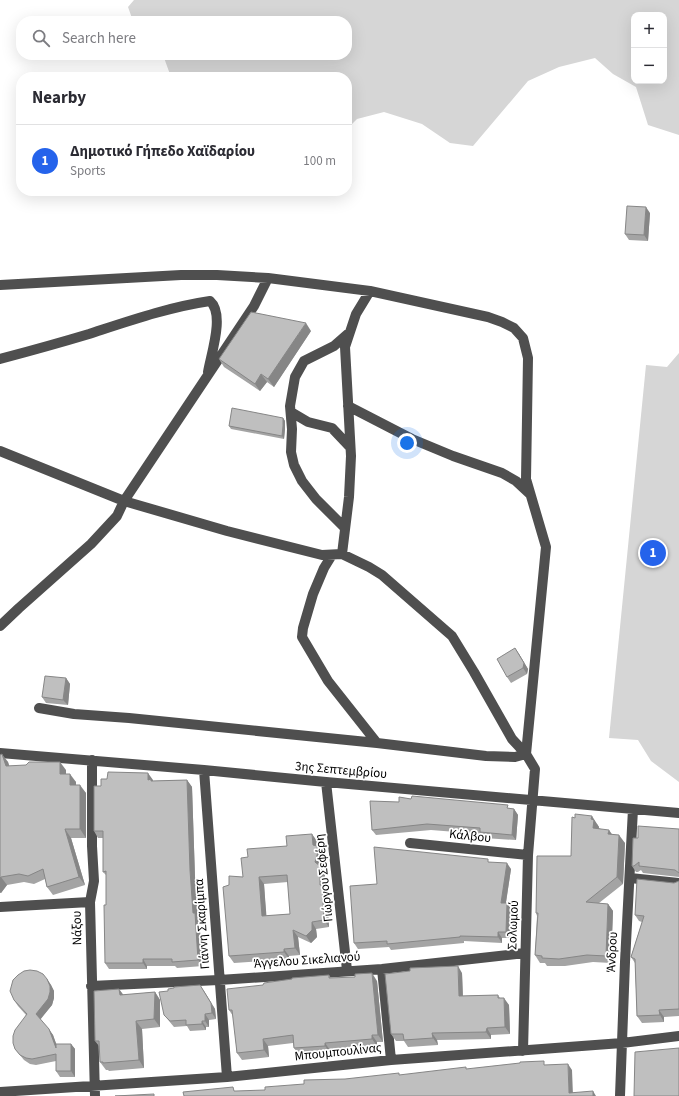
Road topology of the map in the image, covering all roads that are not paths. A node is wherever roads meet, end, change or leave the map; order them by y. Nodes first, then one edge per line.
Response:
1 (268, 278) junction
2 (0, 285) edge
3 (370, 290) junction
4 (350, 332) junction
5 (0, 359) edge
6 (207, 378) junction
7 (348, 406) junction
8 (291, 412) junction
9 (350, 447) junction
10 (0, 451) edge
11 (530, 494) junction
12 (124, 501) junction
13 (345, 528) junction
14 (337, 554) junction
15 (0, 626) edge
16 (39, 708) dead end
17 (377, 743) junction
18 (0, 753) edge
19 (526, 754) junction
20 (92, 760) junction
21 (204, 770) junction
22 (326, 782) junction
23 (532, 800) junction
24 (633, 809) junction
25 (679, 813) edge
26 (410, 843) dead end
27 (528, 854) junction
28 (630, 878) junction
29 (679, 883) edge
30 (90, 902) junction
31 (0, 907) edge
32 (525, 953) junction
33 (382, 969) junction
34 (347, 970) junction
35 (219, 980) junction
36 (91, 986) junction
37 (679, 1036) edge
38 (622, 1043) junction
39 (523, 1051) junction
40 (391, 1060) junction
41 (227, 1077) junction
42 (94, 1085) junction
43 (0, 1092) edge
44 (95, 1096) edge
45 (620, 1096) edge

1 - 2 street
1 - 3 street
1 - 6 street
3 - 4 street
3 - 11 street
4 - 7 street
4 - 8 street
5 - 6 street
6 - 12 street
7 - 9 street
7 - 11 street
8 - 9 street
8 - 13 street
9 - 13 street
10 - 12 street
11 - 19 street
12 - 14 street
12 - 15 street
13 - 14 street
14 - 17 street
14 - 19 street, Σολωμού
16 - 17 street
17 - 19 street
18 - 20 street, 3ης Σεπτεμβρίου
19 - 23 street, Σολωμού
20 - 21 street, 3ης Σεπτεμβρίου
20 - 30 street, Νάξου
21 - 22 street, 3ης Σεπτεμβρίου
21 - 35 street, Γιάννη Σκαρίμπα
22 - 23 street, 3ης Σεπτεμβρίου
22 - 34 street, Γιώργου Σεφέρη
23 - 24 street, 3ης Σεπτεμβρίου
23 - 27 street, Σολωμού
24 - 25 street, 3ης Σεπτεμβρίου
24 - 28 street, Άνδρου
26 - 27 street, Κάλβου
27 - 32 street, Σολωμού
28 - 29 street
28 - 38 street, Άνδρου
30 - 31 street
30 - 36 street, Νάξου
32 - 33 street, Άγγελου Σικελιανού
32 - 39 street, Σολωμού
33 - 34 street, Άγγελου Σικελιανού
33 - 40 street
34 - 35 street, Άγγελου Σικελιανού
35 - 36 street, Άγγελου Σικελιανού
35 - 41 street, Γιάννη Σκαρίμπα
36 - 42 street, Νάξου
37 - 38 street, Μπουμπουλίνας
38 - 39 street, Μπουμπουλίνας
38 - 45 street, Άνδρου
39 - 40 street, Μπουμπουλίνας
40 - 41 street, Μπουμπουλίνας
41 - 42 street, Μπουμπουλίνας
42 - 43 street, Μπουμπουλίνας
42 - 44 street, Νάξου

